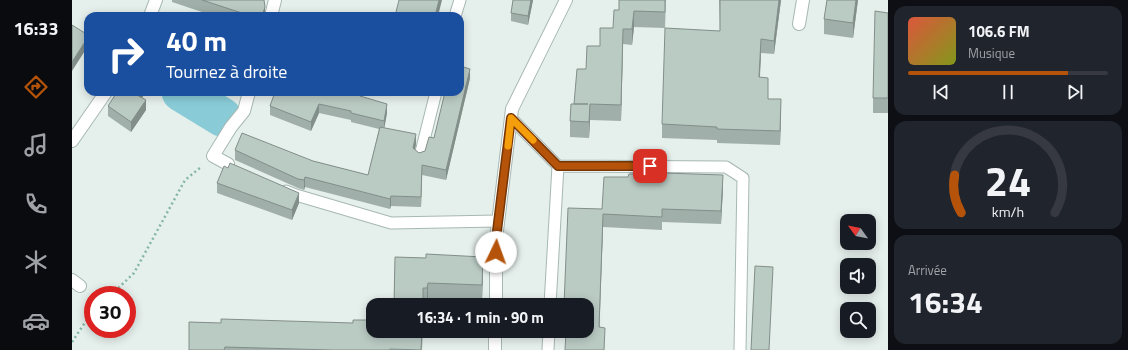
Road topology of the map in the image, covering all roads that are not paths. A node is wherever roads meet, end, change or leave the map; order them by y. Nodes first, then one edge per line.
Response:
1 (156, 0) edge
2 (275, 0) edge
3 (460, 0) edge
4 (566, 0) edge
5 (803, 0) edge
6 (152, 12) edge
7 (272, 12) edge
8 (457, 12) edge
9 (799, 24) dead end
10 (103, 96) edge
11 (248, 96) edge
12 (435, 96) edge
13 (511, 118) junction
14 (72, 141) edge
15 (420, 156) edge
16 (231, 166) edge
17 (558, 166) junction
18 (275, 186) edge
19 (498, 221) junction
20 (496, 298) edge
21 (550, 298) edge
22 (496, 338) edge
23 (549, 338) edge
24 (495, 350) edge
25 (548, 350) edge
26 (740, 350) edge

1 - 6 street
2 - 7 street
3 - 8 lane
4 - 13 street
5 - 9 street
10 - 14 street
11 - 16 street
12 - 15 lane
13 - 17 lane
13 - 19 street
17 - 21 lane
17 - 26 lane
18 - 19 lane
19 - 20 street
22 - 24 street
23 - 25 lane

